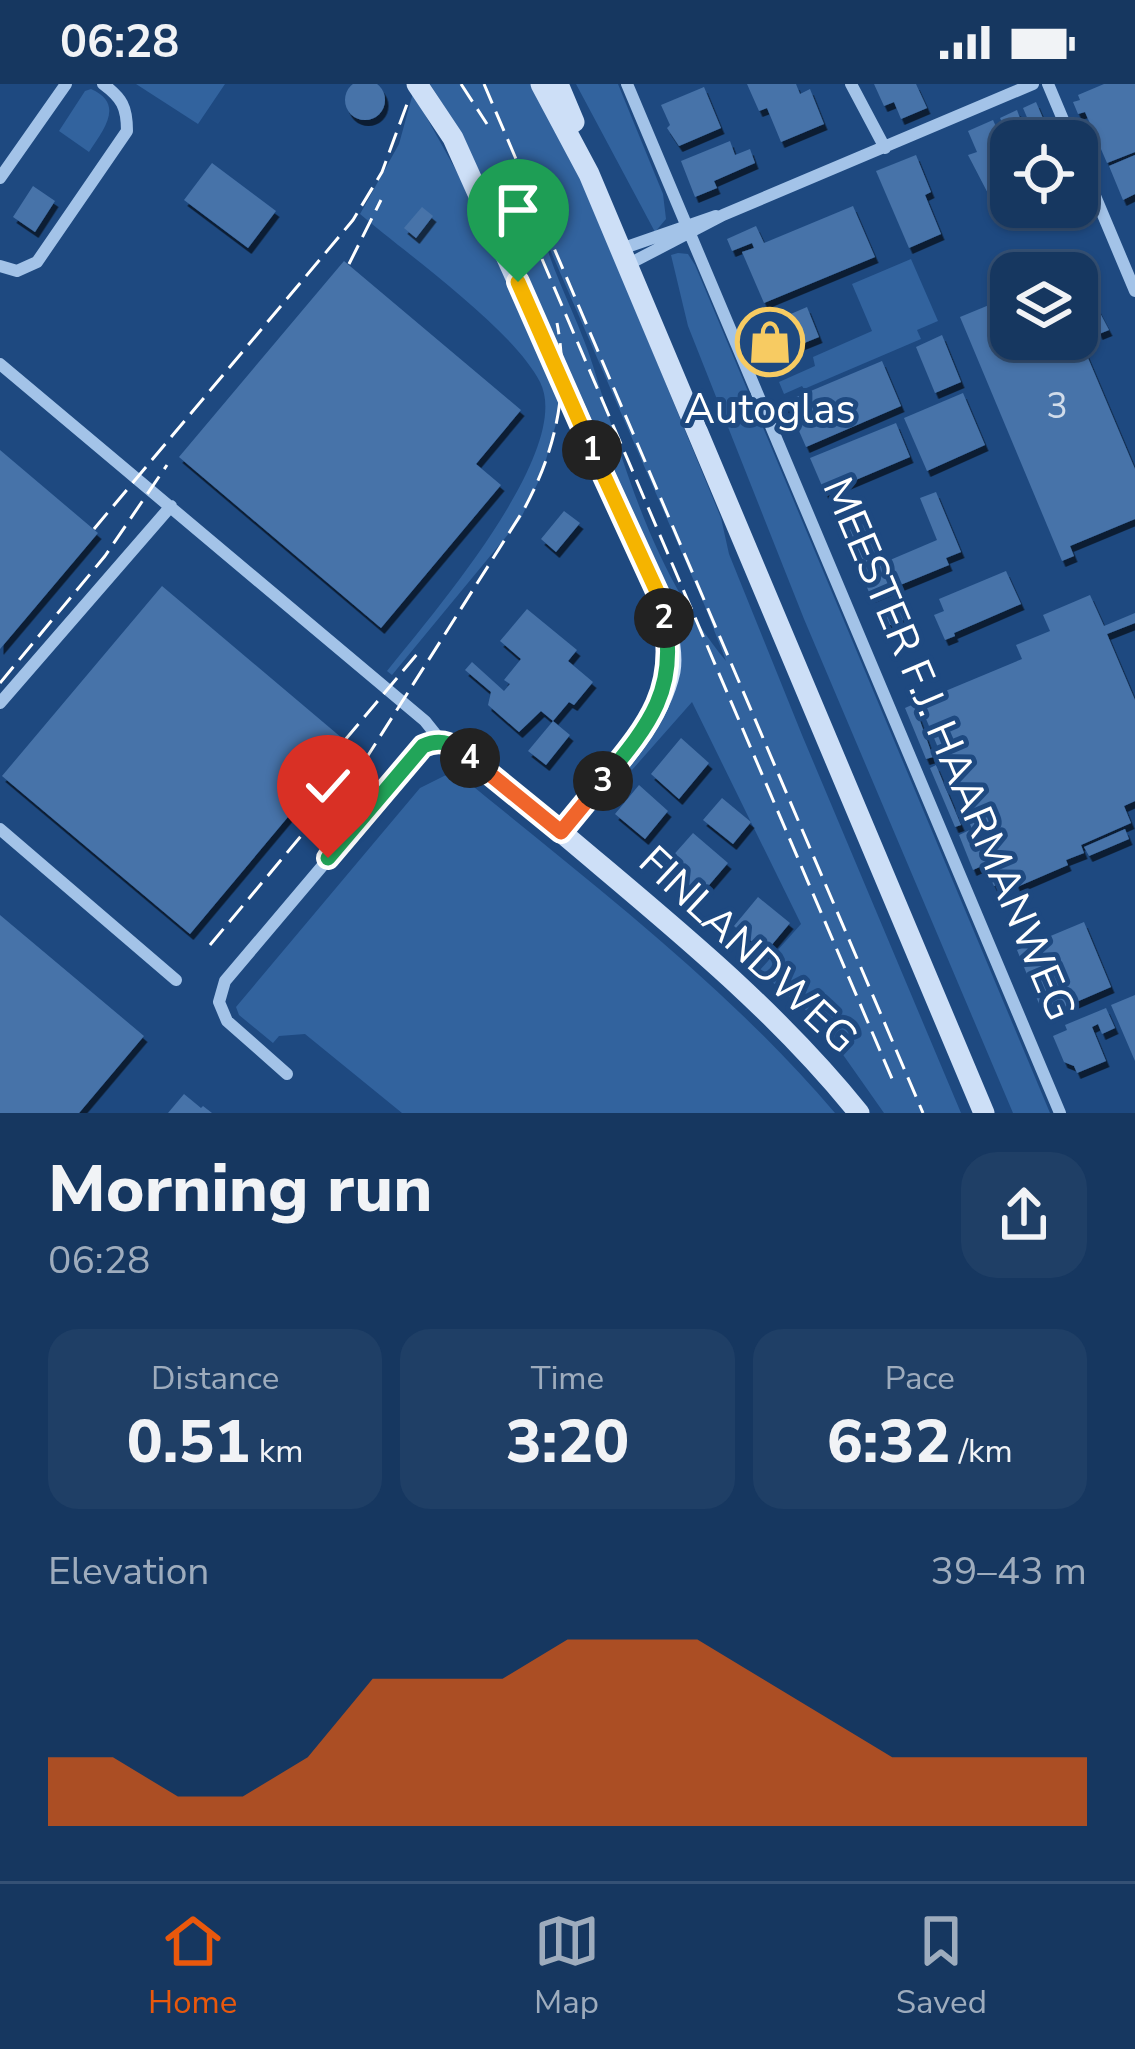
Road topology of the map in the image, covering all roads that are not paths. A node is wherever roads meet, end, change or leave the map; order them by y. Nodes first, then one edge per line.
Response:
1 (66, 84) edge
2 (103, 84) edge
3 (417, 84) edge
4 (541, 84) edge
5 (558, 84) edge
6 (626, 84) edge
7 (851, 84) edge
8 (1033, 84) edge
9 (1048, 84) edge
10 (1063, 120) edge
11 (884, 148) junction
12 (590, 174) junction
13 (0, 178) edge
14 (1098, 203) edge
15 (688, 230) junction
16 (624, 257) junction
17 (0, 266) edge
18 (1135, 290) edge
19 (0, 364) edge
20 (171, 506) junction
21 (0, 704) edge
22 (441, 741) junction
23 (0, 829) edge
24 (561, 832) junction
25 (176, 980) dead end
26 (287, 1074) dead end
27 (859, 1113) edge
28 (983, 1113) edge
29 (1060, 1113) edge

1 - 13 street
2 - 17 street
3 - 24 street
4 - 12 street
5 - 12 street
6 - 15 street, MEESTER F.J. HAARMANWEG
7 - 11 street
8 - 11 street
9 - 10 street
11 - 15 street
12 - 16 street
14 - 18 street
15 - 16 street
15 - 29 street, MEESTER F.J. HAARMANWEG
16 - 28 street
19 - 20 street
20 - 21 street
20 - 22 street
22 - 24 street
22 - 26 street
23 - 25 street
24 - 27 street, FINLANDWEG

